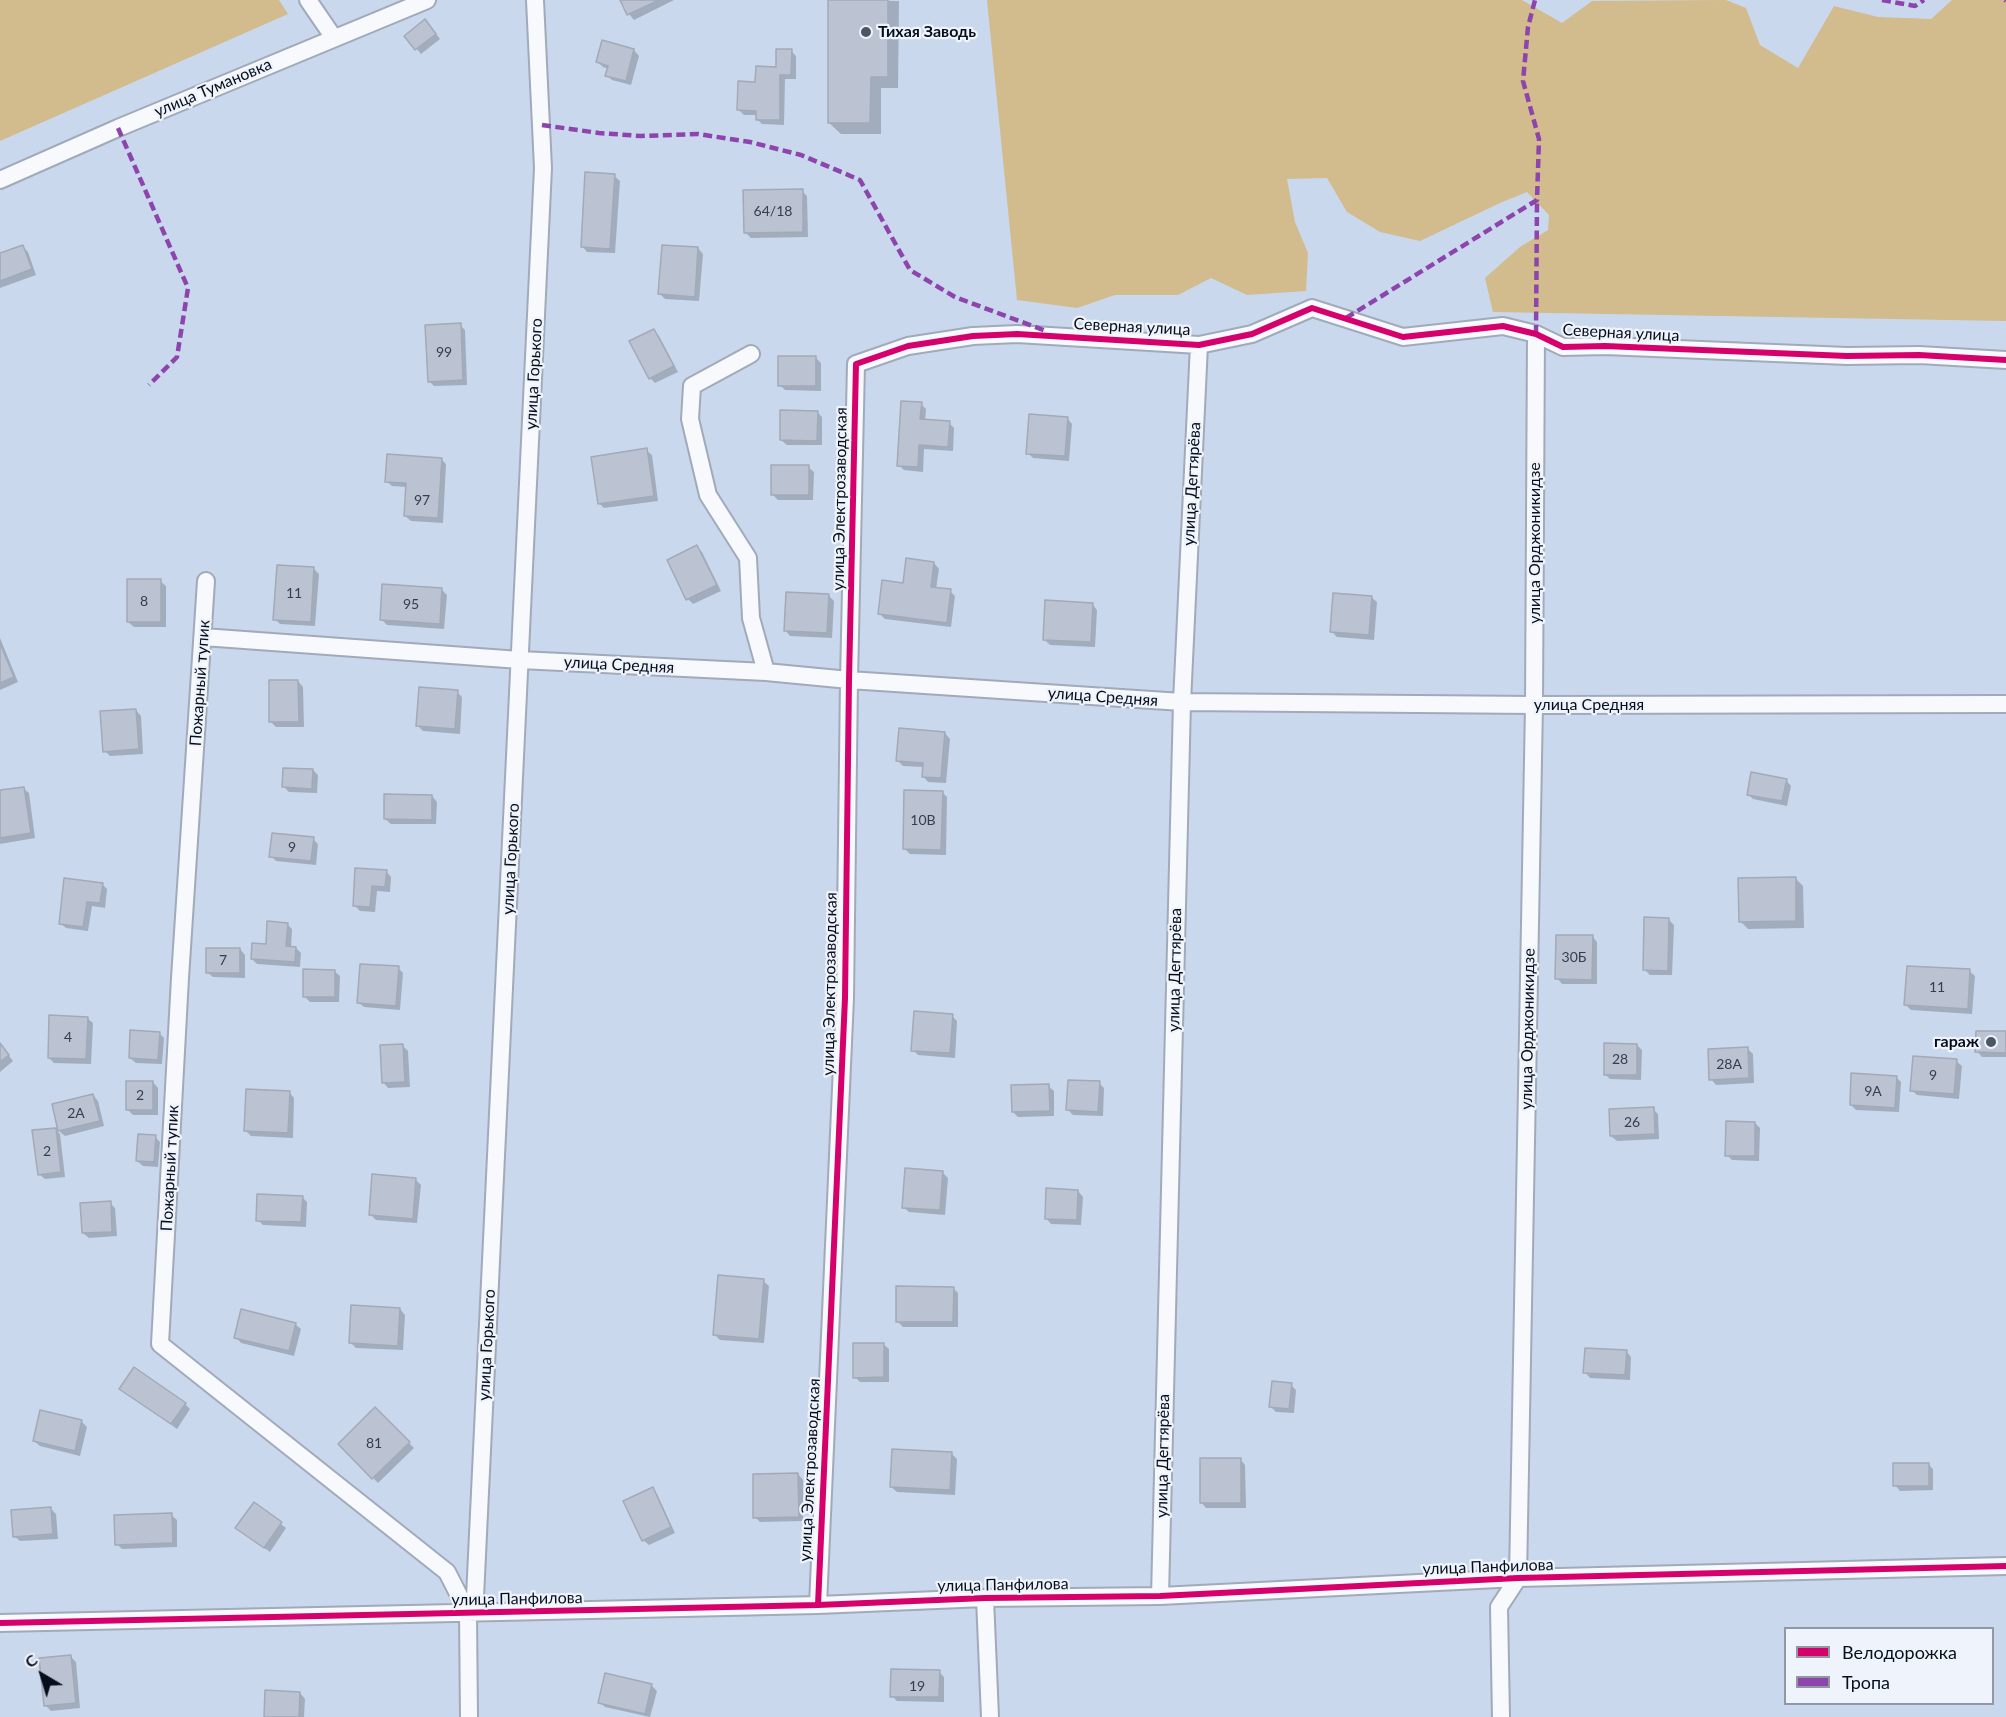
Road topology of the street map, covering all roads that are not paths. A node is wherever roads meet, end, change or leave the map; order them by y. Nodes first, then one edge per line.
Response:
1 (308, 0) edge
2 (427, 0) edge
3 (535, 0) edge
4 (334, 38) junction
5 (0, 180) edge
6 (1536, 334) junction
7 (1199, 345) junction
8 (751, 354) dead end
9 (2006, 360) edge
10 (856, 364) joint
11 (206, 581) dead end
12 (203, 637) junction
13 (520, 660) junction
14 (766, 672) junction
15 (849, 680) junction
16 (1182, 702) junction
17 (2006, 704) edge
18 (1534, 705) junction
19 (2006, 1566) edge
20 (1518, 1578) junction
21 (1160, 1596) junction
22 (985, 1598) junction
23 (818, 1605) junction
24 (468, 1613) junction
25 (0, 1623) edge
26 (469, 1717) edge
27 (990, 1717) edge
28 (1501, 1717) edge

1 - 4 street
2 - 4 street, улица Тумановка
3 - 13 street, улица Горького
4 - 5 street, улица Тумановка
6 - 7 street, Северная улица
6 - 9 street, Северная улица
6 - 18 street, улица Орджоникидзе
7 - 10 street, Северная улица
7 - 16 street, улица Дегтярёва
8 - 14 street
10 - 15 street, улица Электрозаводская
11 - 12 street, Пожарный тупик
12 - 13 street, улица Средняя
12 - 24 street, Пожарный тупик
13 - 14 street, улица Средняя
13 - 24 street, улица Горького
14 - 15 street, улица Средняя
15 - 16 street, улица Средняя
15 - 23 street, улица Электрозаводская
16 - 18 street, улица Средняя
16 - 21 street, улица Дегтярёва
17 - 18 street, улица Средняя
18 - 20 street, улица Орджоникидзе
19 - 20 street, улица Панфилова
20 - 21 street, улица Панфилова
20 - 28 street
21 - 22 street, улица Панфилова
22 - 23 street, улица Панфилова
22 - 27 street
23 - 24 street, улица Панфилова
24 - 25 street, улица Панфилова
24 - 26 street, улица Горького

